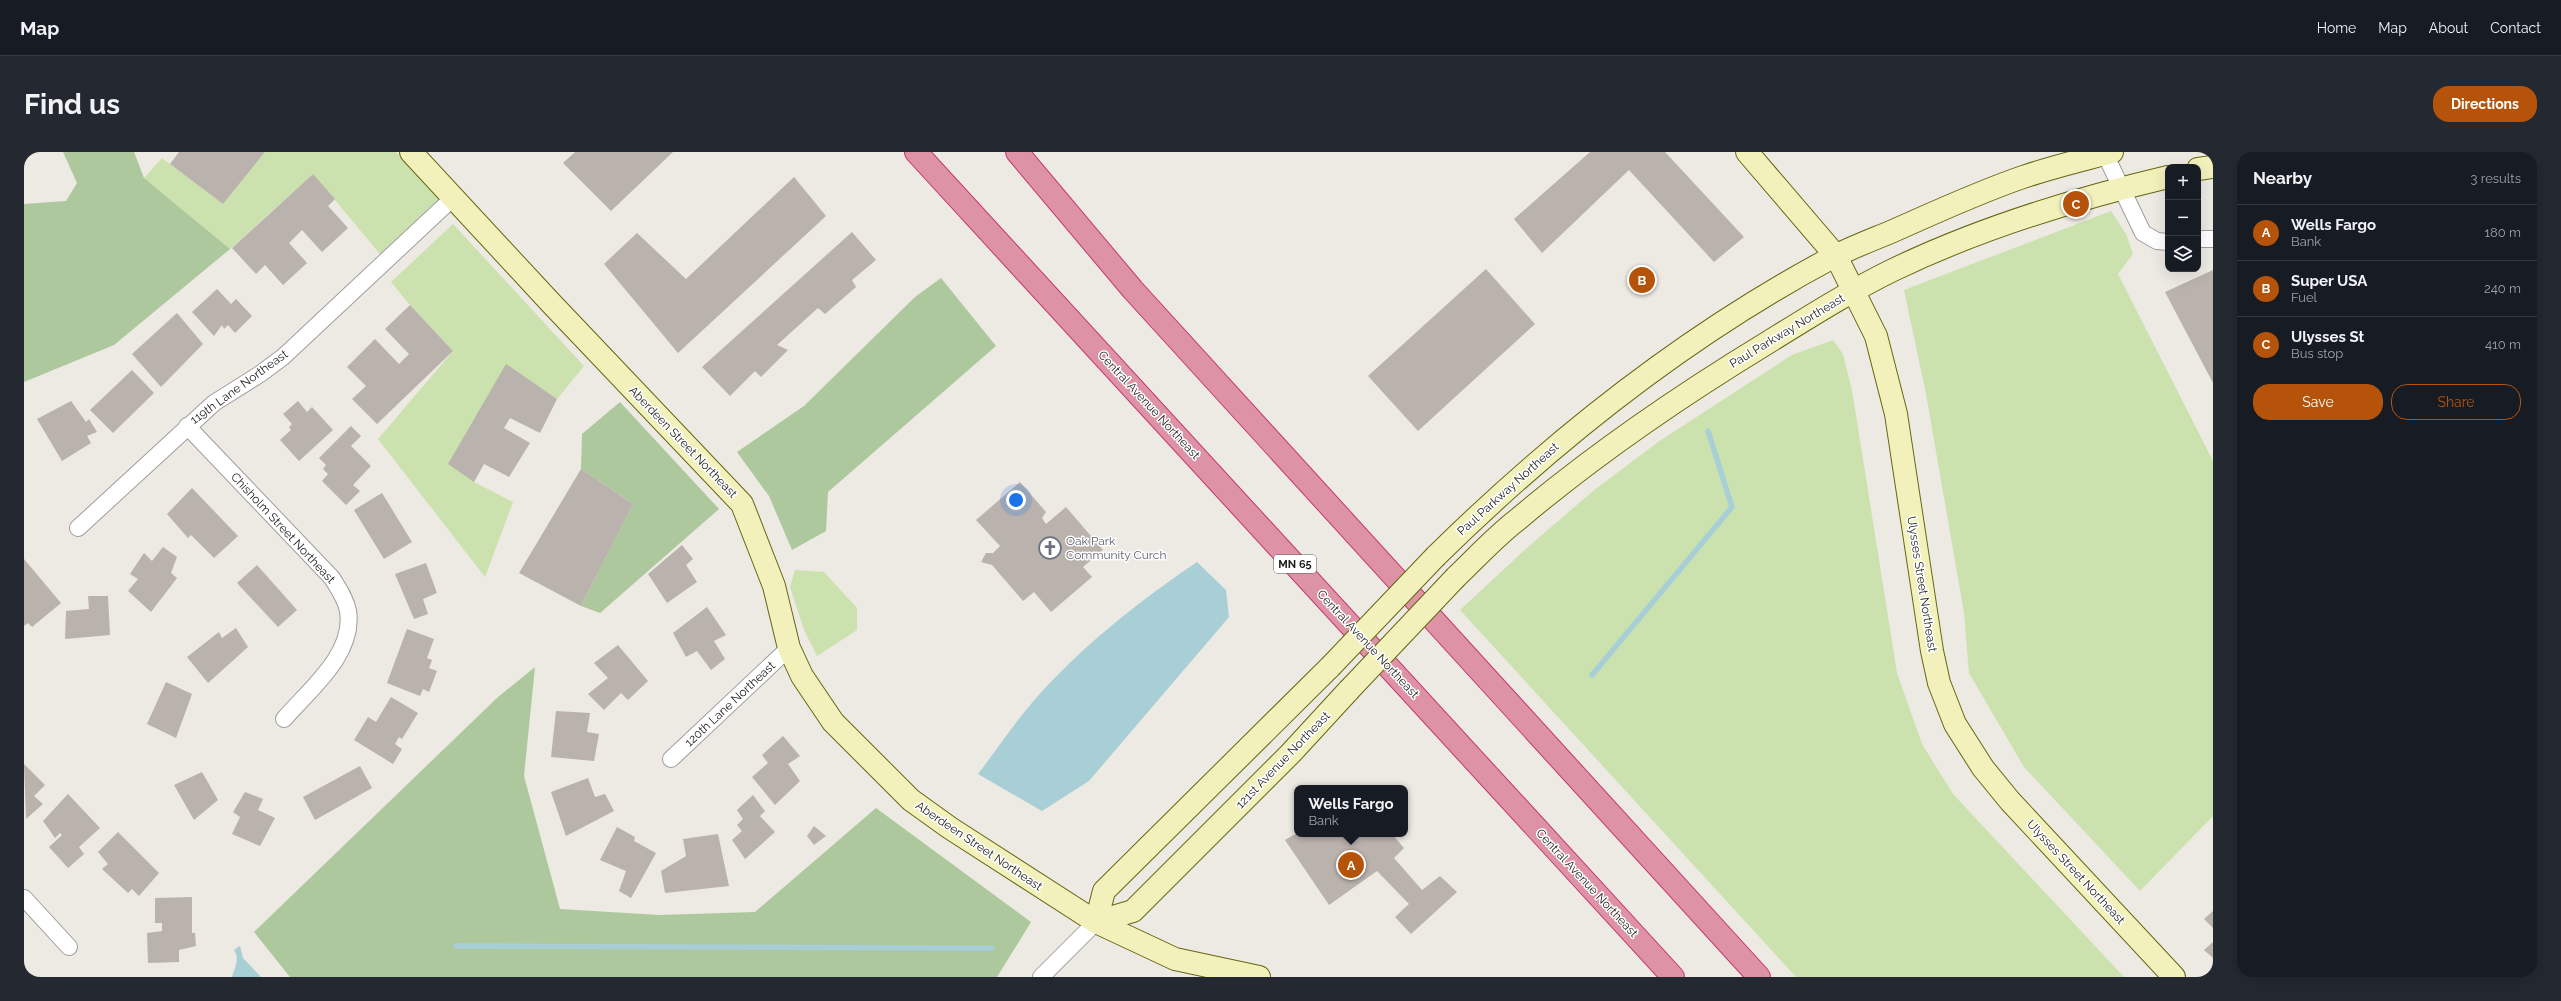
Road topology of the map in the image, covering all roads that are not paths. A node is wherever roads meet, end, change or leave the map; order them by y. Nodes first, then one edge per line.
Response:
1 (411, 152) edge
2 (916, 152) edge
3 (1017, 152) edge
4 (1747, 152) edge
5 (2108, 153) edge
6 (2213, 167) edge
7 (2201, 169) edge
8 (2165, 178) edge
9 (2121, 188) junction
10 (454, 198) junction
11 (2213, 239) edge
12 (2201, 240) edge
13 (2165, 241) edge
14 (1836, 256) junction
15 (1855, 290) junction
16 (187, 426) junction
17 (78, 528) dead end
18 (1456, 577) joint
19 (789, 648) junction
20 (284, 719) dead end
21 (671, 759) dead end
22 (24, 898) edge
23 (1096, 922) junction
24 (69, 947) dead end
25 (1041, 977) edge
26 (1260, 977) edge
27 (1673, 977) edge
28 (1759, 977) edge
29 (2174, 977) edge

1 - 10 street, Aberdeen Street Northeast
2 - 27 highway, Central Avenue Northeast / MN 65
3 - 28 highway
4 - 14 street, Ulysses Street Northeast
5 - 9 street
5 - 14 street, Paul Parkway Northeast
6 - 7 street
8 - 9 street, Paul Parkway Northeast
9 - 13 street
9 - 15 street, Paul Parkway Northeast
10 - 16 street, 119th Lane Northeast
10 - 19 street, Aberdeen Street Northeast
11 - 12 street
14 - 15 street, Ulysses Street Northeast
14 - 23 street, Paul Parkway Northeast, bridge
15 - 18 street, Paul Parkway Northeast
15 - 29 street, Ulysses Street Northeast
16 - 17 street, 119th Lane Northeast
16 - 20 street, Chisholm Street Northeast
18 - 23 street, 121st Avenue Northeast, bridge
19 - 21 street, 120th Lane Northeast
19 - 23 street, Aberdeen Street Northeast
22 - 24 street
23 - 25 street, 121st Avenue Northeast
23 - 26 street, Aberdeen Street Northeast

